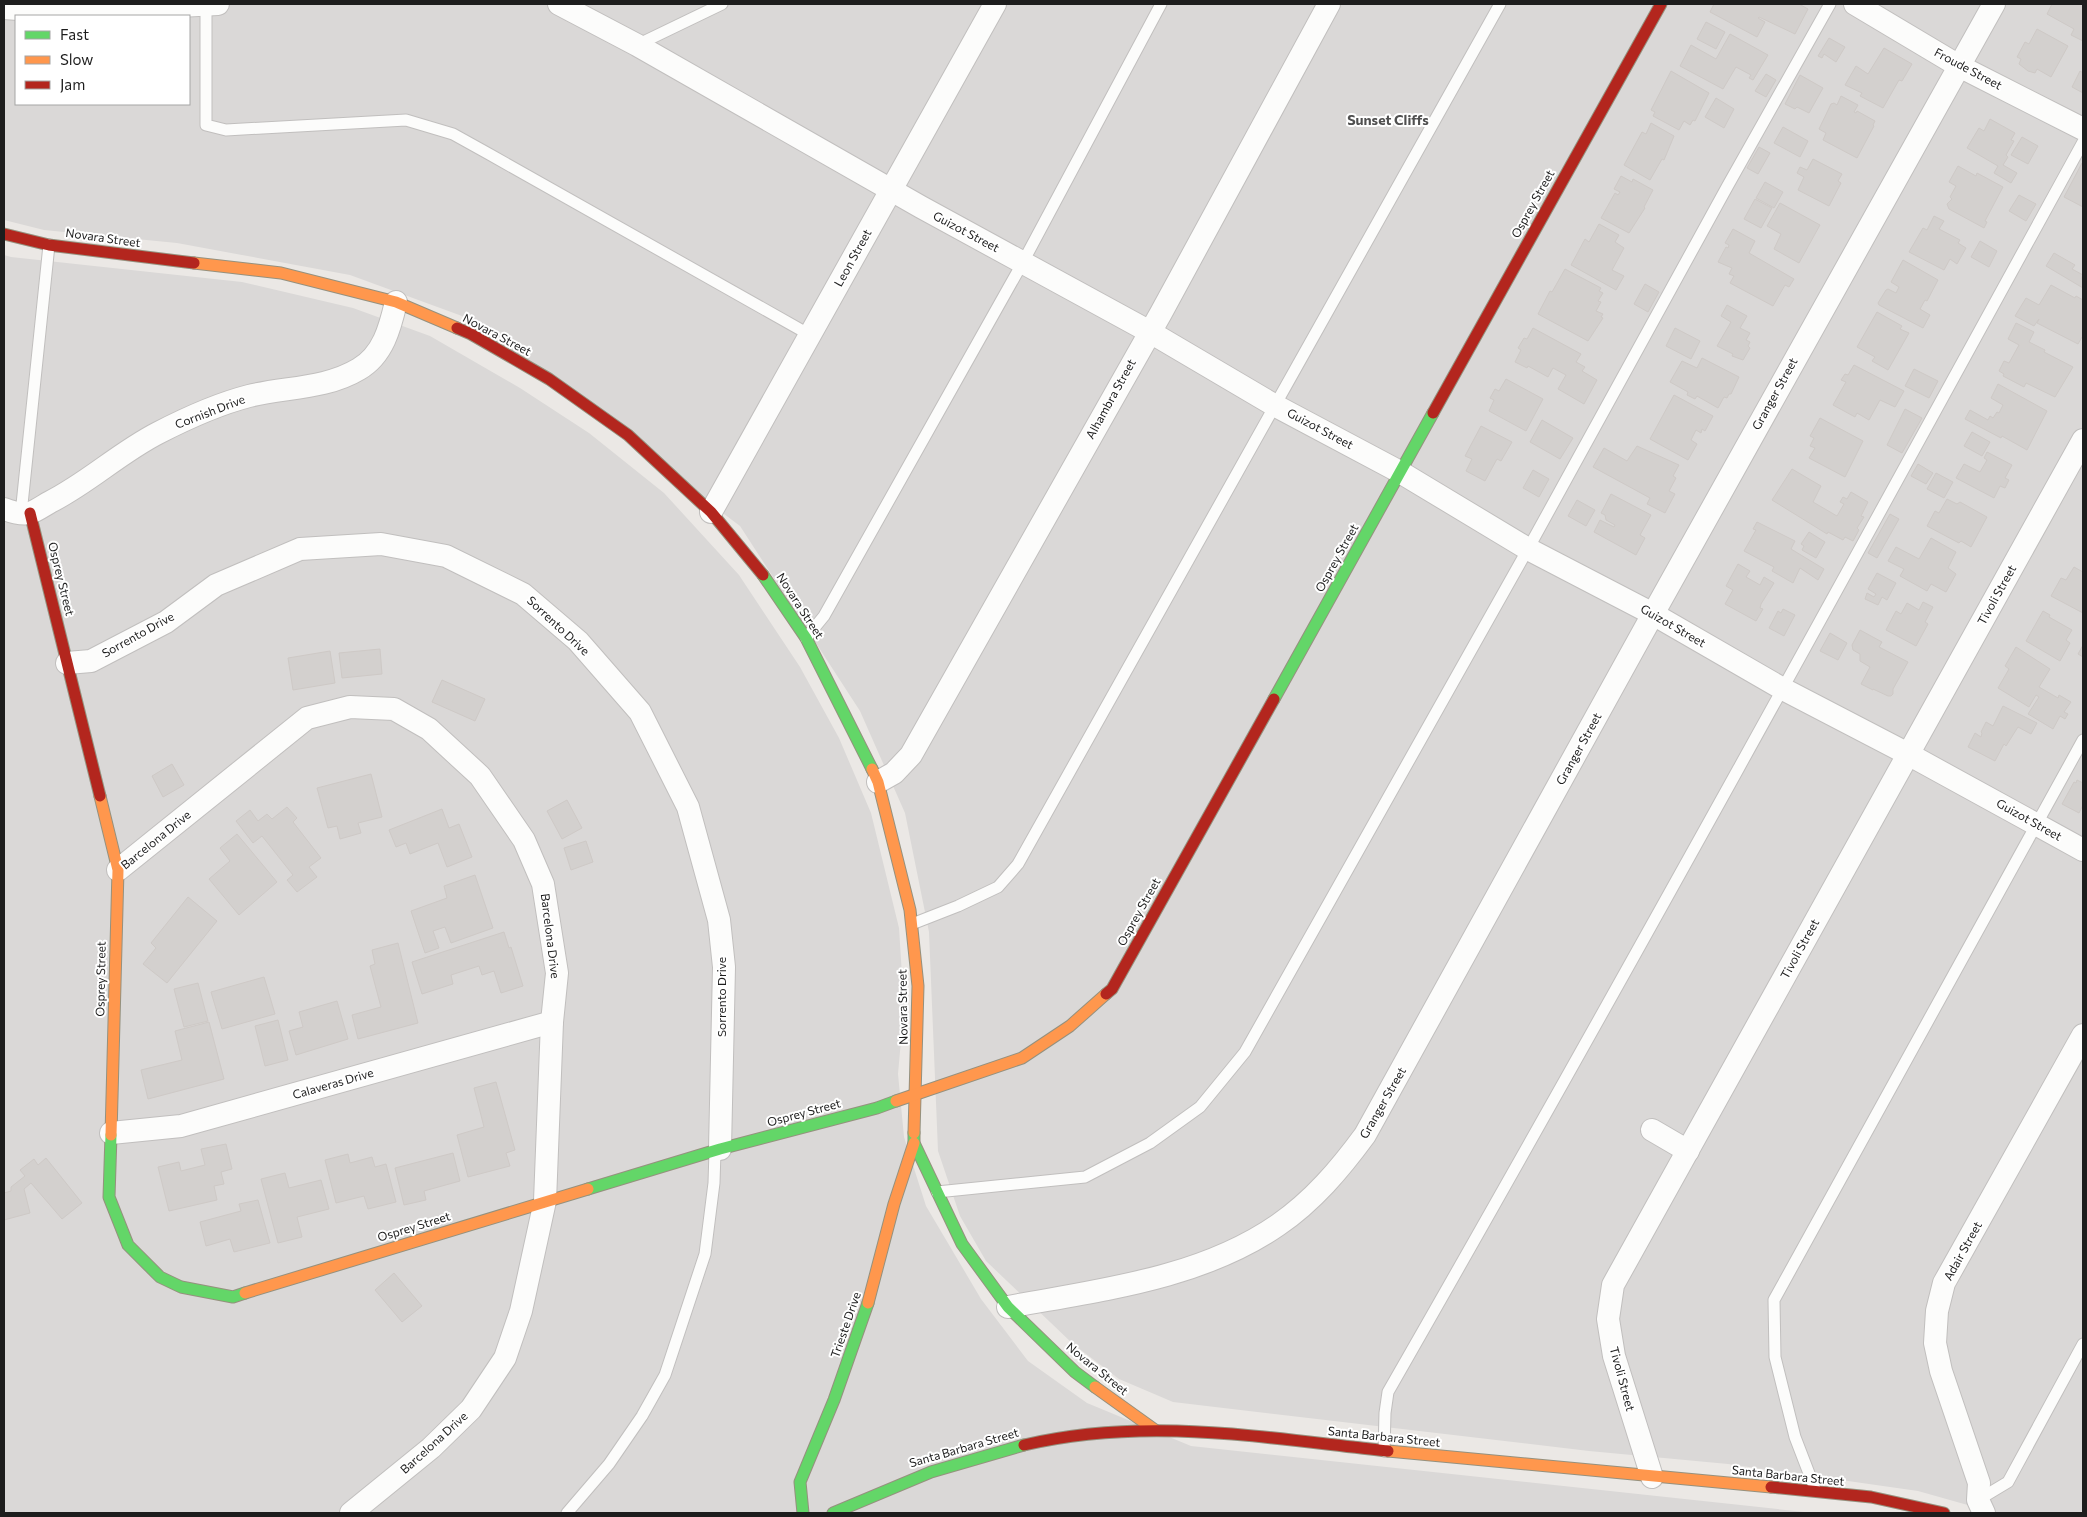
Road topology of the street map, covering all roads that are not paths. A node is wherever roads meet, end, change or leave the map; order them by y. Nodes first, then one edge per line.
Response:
1 (559, 4) edge
2 (722, 4) edge
3 (995, 4) edge
4 (1161, 4) edge
5 (1329, 4) edge
6 (1500, 4) edge
7 (1660, 4) edge
8 (1830, 4) edge
9 (1855, 4) edge
10 (1994, 4) edge
11 (212, 5) edge
12 (4, 8) edge
13 (637, 46) junction
14 (1959, 66) junction
15 (2083, 129) edge
16 (2083, 142) edge
17 (891, 190) junction
18 (4, 234) edge
19 (50, 245) junction
20 (1023, 262) junction
21 (396, 302) junction
22 (1150, 332) junction
23 (810, 335) junction
24 (1274, 405) junction
25 (2083, 440) edge
26 (1400, 472) junction
27 (18, 512) edge
28 (711, 512) junction
29 (1528, 549) junction
30 (1653, 614) junction
31 (806, 638) junction
32 (67, 663) junction
33 (1783, 690) junction
34 (2083, 740) edge
35 (1908, 754) junction
36 (878, 782) junction
37 (2037, 824) junction
38 (2083, 850) edge
39 (118, 870) junction
40 (912, 924) junction
41 (552, 1022) junction
42 (2083, 1035) edge
43 (916, 1093) junction
44 (1652, 1130) dead end
45 (111, 1133) junction
46 (914, 1143) junction
47 (718, 1150) junction
48 (1688, 1151) junction
49 (937, 1192) junction
50 (545, 1201) junction
51 (1008, 1307) junction
52 (2083, 1344) edge
53 (1156, 1430) junction
54 (1384, 1451) junction
55 (1652, 1477) junction
56 (1816, 1491) junction
57 (1981, 1507) edge
58 (351, 1513) edge
59 (567, 1513) edge
60 (803, 1513) edge
61 (833, 1513) edge
62 (1944, 1513) edge

1 - 13 street, Guizot Street
2 - 13 lane
3 - 17 street, Leon Street
4 - 20 lane
5 - 22 street, Alhambra Street
6 - 24 lane
7 - 26 street, Osprey Street
8 - 29 lane
9 - 14 street, Froude Street
10 - 14 street, Granger Street
11 - 12 street
11 - 23 lane
13 - 17 street, Guizot Street
14 - 15 street, Froude Street
14 - 30 street, Granger Street
16 - 33 lane
17 - 20 street, Guizot Street
17 - 23 street, Leon Street
18 - 19 street, Novara Street
19 - 21 street, Novara Street
19 - 27 lane
20 - 22 street, Guizot Street
20 - 31 lane
21 - 27 street, Cornish Drive
21 - 28 street, Novara Street
22 - 24 street, Guizot Street
22 - 36 street, Alhambra Street
23 - 28 street, Leon Street
24 - 26 street, Guizot Street
24 - 40 lane
25 - 35 street, Tivoli Street
26 - 29 street, Guizot Street
26 - 43 street, Osprey Street
27 - 32 street, Osprey Street
28 - 31 street, Novara Street
29 - 30 street, Guizot Street
29 - 49 lane
30 - 33 street, Guizot Street
30 - 51 street, Granger Street
31 - 36 street, Novara Street
32 - 39 street, Osprey Street
32 - 47 street, Sorrento Drive
33 - 35 street, Guizot Street
33 - 54 lane
34 - 37 lane
35 - 37 street, Guizot Street
35 - 48 street, Tivoli Street
36 - 40 street, Novara Street
37 - 38 street, Guizot Street
37 - 56 lane
39 - 41 street, Barcelona Drive
39 - 45 street, Osprey Street
40 - 43 street, Novara Street
41 - 45 street, Calaveras Drive
41 - 50 street, Barcelona Drive
42 - 57 street, Adair Street
43 - 46 street, Novara Street
43 - 47 street, Osprey Street
44 - 48 street
45 - 50 street, Osprey Street
46 - 49 street, Novara Street
46 - 60 street, Trieste Drive
47 - 50 street, Osprey Street
47 - 59 lane
48 - 55 street, Tivoli Street
49 - 51 street, Novara Street
50 - 58 street, Barcelona Drive
51 - 53 street, Novara Street
52 - 57 lane
53 - 54 street, Santa Barbara Street
53 - 61 street, Santa Barbara Street
54 - 55 street, Santa Barbara Street
55 - 56 street, Santa Barbara Street
56 - 62 street, Santa Barbara Street

